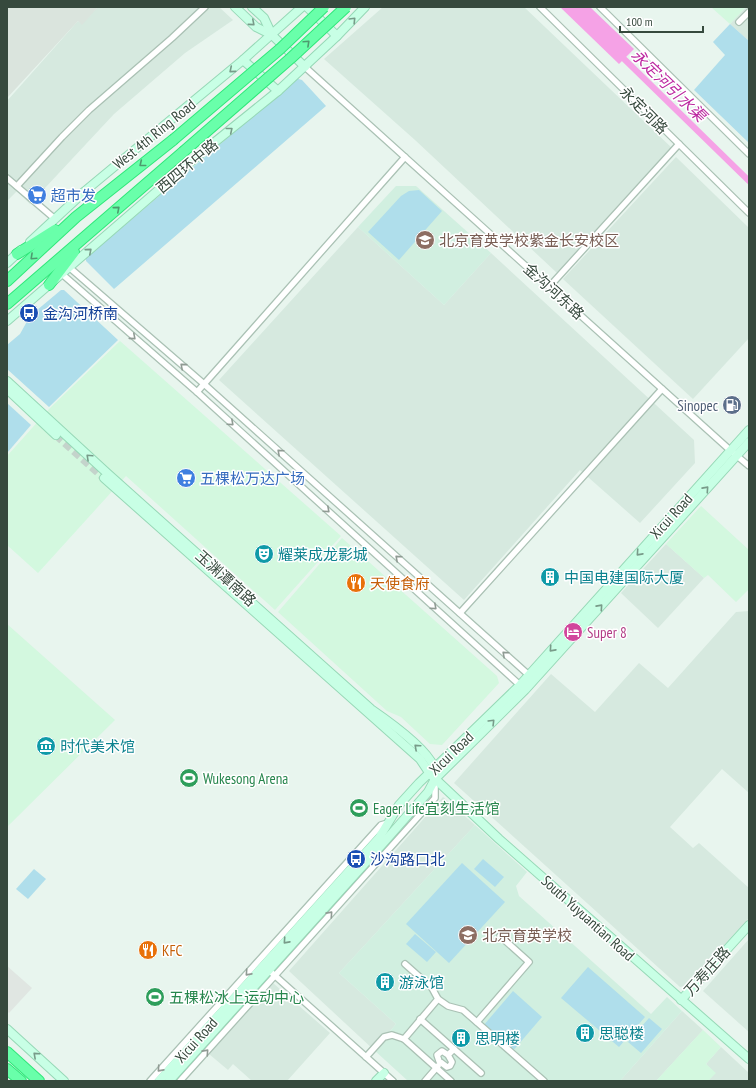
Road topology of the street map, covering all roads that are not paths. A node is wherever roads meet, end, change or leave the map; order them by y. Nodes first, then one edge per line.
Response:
1 (205, 7) edge
2 (235, 7) edge
3 (252, 7) edge
4 (302, 7) edge
5 (307, 7) edge
6 (324, 7) edge
7 (346, 7) edge
8 (365, 7) edge
9 (540, 7) edge
10 (600, 7) edge
11 (749, 12) edge
12 (739, 22) dead end
13 (272, 35) junction
14 (337, 36) junction
15 (244, 60) junction
16 (305, 67) junction
17 (278, 91) junction
18 (679, 144) junction
19 (749, 154) edge
20 (405, 157) junction
21 (7, 178) edge
22 (17, 186) junction
23 (749, 213) edge
24 (76, 217) junction
25 (55, 219) junction
26 (88, 234) junction
27 (17, 254) junction
28 (7, 263) edge
29 (70, 268) junction
30 (62, 274) junction
31 (7, 281) edge
32 (49, 285) junction
33 (549, 287) junction
34 (7, 304) edge
35 (7, 321) edge
36 (7, 381) edge
37 (204, 384) junction
38 (7, 389) edge
39 (662, 389) junction
40 (197, 392) junction
41 (749, 430) edge
42 (56, 434) tunnel mouth
43 (749, 442) edge
44 (733, 453) junction
45 (749, 466) edge
46 (104, 478) tunnel mouth
47 (460, 613) junction
48 (531, 678) junction
49 (522, 687) junction
50 (433, 774) junction
51 (389, 823) junction
52 (749, 925) edge
53 (500, 936) dead end
54 (406, 964) dead end
55 (269, 970) junction
56 (438, 999) junction
57 (681, 1000) junction
58 (420, 1019) junction
59 (477, 1022) junction
60 (7, 1029) edge
61 (404, 1038) junction
62 (454, 1049) junction
63 (7, 1052) edge
64 (448, 1055) junction
65 (366, 1057) junction
66 (749, 1060) edge
67 (441, 1063) junction
68 (436, 1068) junction
69 (7, 1069) edge
70 (384, 1073) junction
71 (481, 1073) dead end
72 (21, 1081) edge
73 (40, 1081) edge
74 (64, 1081) edge
75 (150, 1081) edge
76 (159, 1081) edge
77 (169, 1081) edge
78 (180, 1081) edge
79 (376, 1081) edge
80 (393, 1081) edge
81 (425, 1081) edge
82 (451, 1081) edge
83 (544, 1081) edge

1 - 22 street
2 -> 13 street
3 - 13 street
4 - 13 street, West 4th Ring Road
5 - 14 street
6 -> 24 highway, 西四环中路, bridge
26 -> 7 highway, 西四环中路, bridge
14 -> 8 street, 西四环中路
9 - 18 street, 永定河路
10 - 19 street
11 - 12 street
13 - 15 street, West 4th Ring Road
13 - 16 street
14 - 16 street, 西四环中路
15 - 17 street
15 -> 25 street, West 4th Ring Road
16 - 17 street, 西四环中路
16 - 20 street, 金沟河东路
29 -> 17 street, 西四环中路
18 - 23 street, 永定河路
18 - 33 street
20 - 33 street, 金沟河东路
20 - 37 street
21 - 22 street
22 - 25 street
24 - 27 highway
24 -> 31 highway, 西四环中路
25 - 27 street, West 4th Ring Road
26 - 32 highway
26 - 34 highway, 西四环中路
27 - 28 street, West 4th Ring Road
29 - 30 street, 西四环中路
37 -> 29 street
30 - 32 street, 西四环中路
30 -> 40 street
32 - 35 street, 西四环中路
33 - 39 street, 金沟河东路
50 -> 36 street, 玉渊潭南路
37 - 40 street
47 -> 37 street
38 - 42 street
39 - 44 street, 金沟河东路
39 - 47 street
40 -> 49 street
41 - 44 street, Xicui Road
43 - 44 street, Xicui Road
44 - 45 street, 金沟河东路
44 - 48 street, Xicui Road
46 - 50 street, 玉渊潭南路
48 -> 47 street
48 - 49 street, Xicui Road
49 - 50 street, Xicui Road
50 - 51 street, Xicui Road
55 -> 50 street, Xicui Road
50 - 57 street, South Yuyuantian Road
51 -> 55 street, Xicui Road
51 -> 75 street
52 - 57 street, 万寿庄路
53 - 59 street
54 - 56 street
55 - 65 street
55 - 76 street, Xicui Road
55 - 77 street, Xicui Road
78 -> 55 street
56 - 58 street
56 - 59 street
57 - 66 street, South Yuyuantian Road
58 - 61 street
58 - 62 street
59 - 83 street
74 -> 60 street
61 - 65 street
61 - 68 street
62 - 64 street
62 - 71 street
63 - 73 highway
64 - 67 street
64 - 67 street
65 - 70 street
67 - 68 street
68 - 81 street
68 - 82 street
69 - 72 highway
70 - 79 street
70 - 80 street

